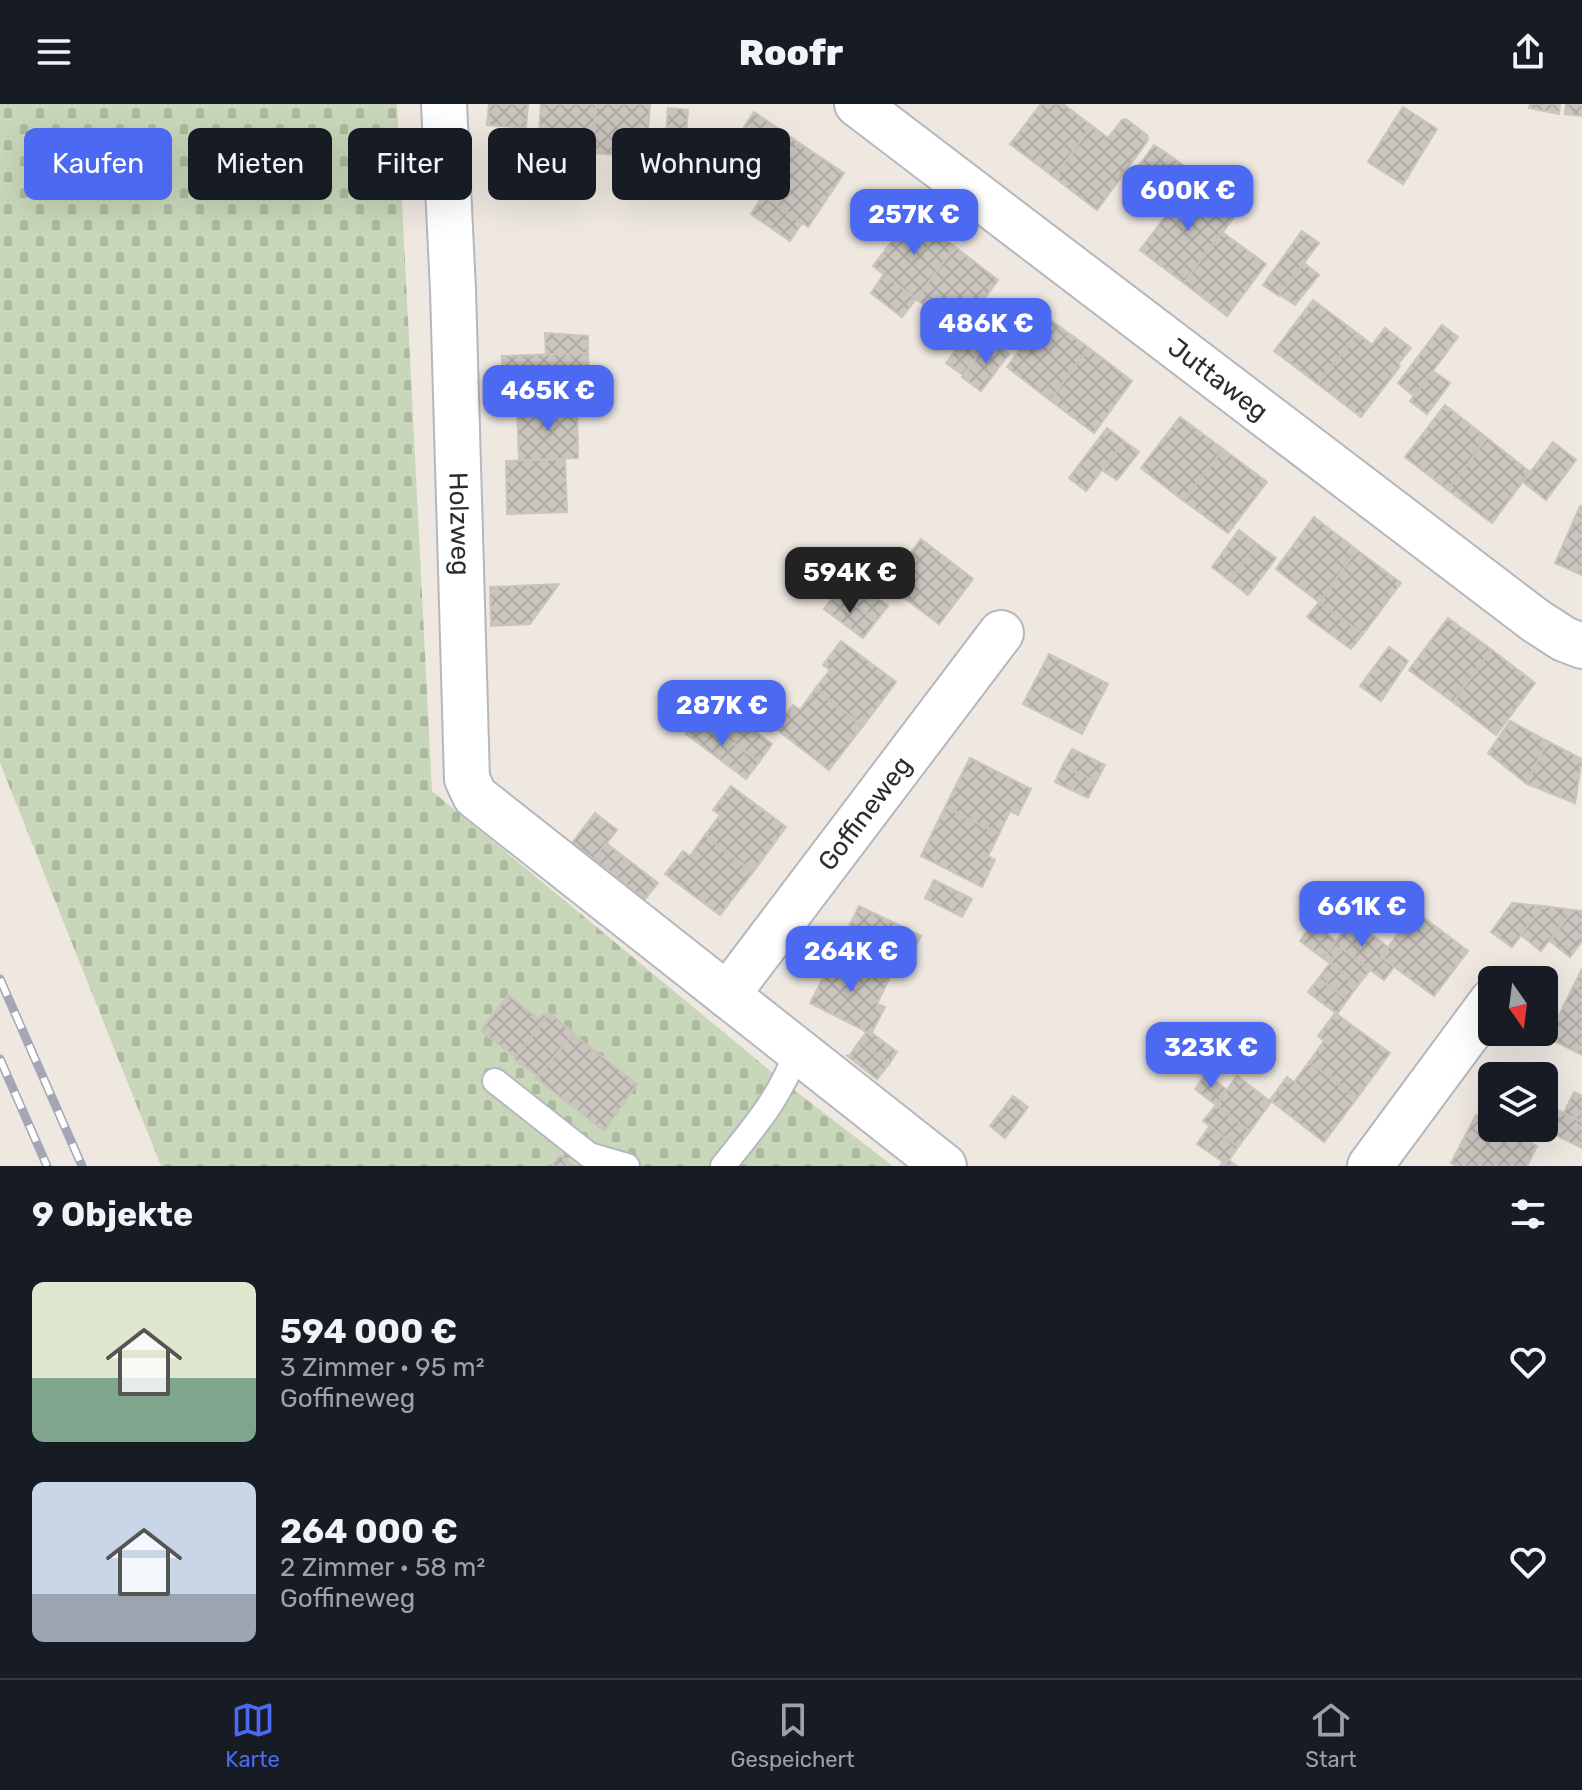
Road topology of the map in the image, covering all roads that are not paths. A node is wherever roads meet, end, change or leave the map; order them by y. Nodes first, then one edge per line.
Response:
1 (444, 104) edge
2 (857, 104) edge
3 (1001, 633) dead end
4 (1582, 646) edge
5 (727, 995) junction
6 (1478, 1019) edge
7 (797, 1051) junction
8 (495, 1081) dead end
9 (627, 1166) edge
10 (723, 1166) edge
11 (944, 1166) edge
12 (1370, 1166) edge

1 - 5 street, Holzweg
2 - 4 street, Juttaweg
3 - 5 street, Goffineweg
5 - 7 street
6 - 12 street
7 - 10 lane
7 - 11 street
8 - 9 lane

